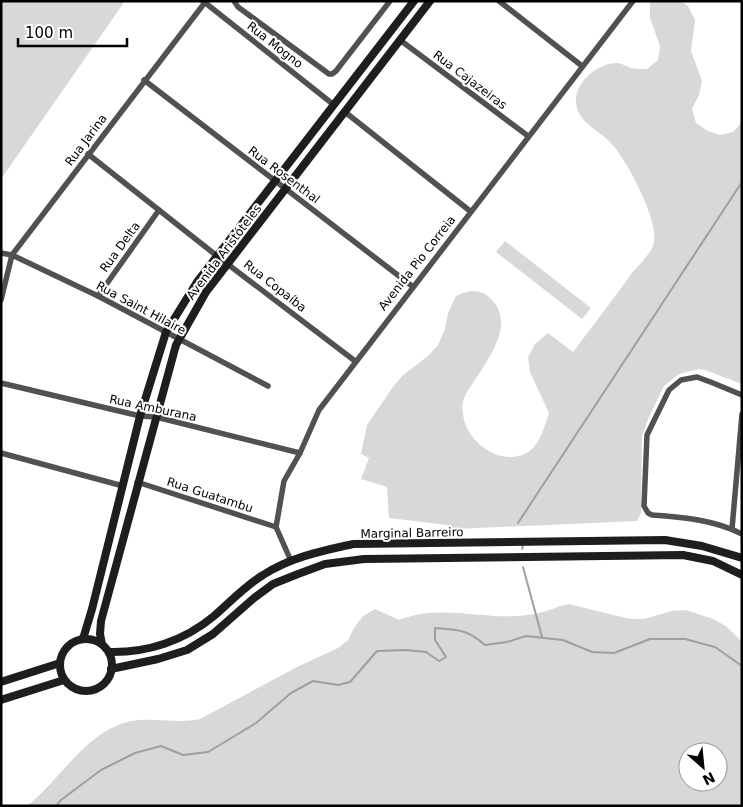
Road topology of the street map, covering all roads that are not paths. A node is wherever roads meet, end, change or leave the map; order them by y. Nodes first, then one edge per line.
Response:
1 (234, 1) edge
2 (390, 1) edge
3 (414, 1) edge
4 (430, 1) edge
5 (499, 1) edge
6 (633, 1) edge
7 (204, 2) edge
8 (400, 40) junction
9 (582, 66) junction
10 (144, 80) junction
11 (334, 105) junction
12 (345, 112) junction
13 (528, 136) junction
14 (88, 154) junction
15 (275, 181) junction
16 (286, 188) junction
17 (159, 210) junction
18 (470, 211) junction
19 (1, 252) edge
20 (12, 255) junction
21 (217, 256) junction
22 (228, 263) junction
23 (412, 286) junction
24 (98, 296) junction
25 (1, 300) edge
26 (166, 332) junction
27 (178, 339) junction
28 (355, 361) junction
29 (1, 383) edge
30 (268, 386) dead end
31 (742, 396) edge
32 (742, 414) edge
33 (140, 416) junction
34 (156, 417) junction
35 (1, 453) edge
36 (300, 453) junction
37 (138, 482) junction
38 (123, 486) junction
39 (276, 527) junction
40 (732, 529) junction
41 (742, 534) edge
42 (742, 558) edge
43 (290, 561) junction
44 (742, 575) edge
45 (83, 639) junction
46 (102, 644) junction
47 (109, 652) junction
48 (60, 663) junction
49 (112, 669) junction
50 (64, 680) junction
51 (1, 682) edge
52 (1, 700) edge

1 - 2 street
3 - 11 street, Avenida Aristóteles
4 - 8 street, Avenida Aristóteles
5 - 9 street
6 - 9 street, Avenida Pio Correia
7 - 10 street, Rua Jarina
7 - 11 street, Rua Mogno
8 - 12 street, Avenida Aristóteles
8 - 13 street, Rua Cajazeiras
9 - 13 street, Avenida Pio Correia
10 - 14 street, Rua Jarina
10 - 15 street, Rua Rosenthal
11 - 15 street, Avenida Aristóteles
12 - 16 street, Avenida Aristóteles
12 - 18 street
13 - 18 street, Avenida Pio Correia
14 - 17 street, Rua Copaíba
14 - 20 street, Rua Jarina
15 - 16 street, Rua Rosenthal
15 - 21 street, Avenida Aristóteles
16 - 22 street, Avenida Aristóteles
16 - 23 street, Rua Rosenthal
17 - 21 street, Rua Copaíba
17 - 24 street, Rua Delta
18 - 23 street, Avenida Pio Correia
19 - 20 street, Rua Saint Hilaire
20 - 24 street, Rua Saint Hilaire
20 - 25 street, Rua Jarina
21 - 22 street, Rua Copaíba
21 - 26 street, Avenida Aristóteles
22 - 27 street, Avenida Aristóteles
22 - 28 street, Rua Copaíba
23 - 28 street, Avenida Pio Correia
24 - 26 street, Rua Saint Hilaire
26 - 27 street, Rua Saint Hilaire
26 - 33 street, Avenida Aristóteles
27 - 30 street, Rua Saint Hilaire
27 - 34 street, Avenida Aristóteles
28 - 36 street, Avenida Pio Correia
29 - 33 street, Rua Amburana
31 - 40 street
32 - 40 street
33 - 34 street, Rua Amburana
33 - 38 street, Avenida Aristóteles
34 - 36 street, Rua Amburana
34 - 37 street, Avenida Aristóteles
35 - 38 street
36 - 39 street, Avenida Pio Correia
37 - 39 street, Rua Guatambu
37 - 46 street, Avenida Aristóteles
38 - 45 street, Avenida Aristóteles
39 - 43 street
40 - 41 street
42 - 43 street, Marginal Barreiro
43 - 47 street, Marginal Barreiro
44 - 49 street, Marginal Barreiro
45 - 46 street
45 - 48 street
46 - 47 street
47 - 49 street
48 - 50 street
48 - 51 street
49 - 50 street
50 - 52 street

